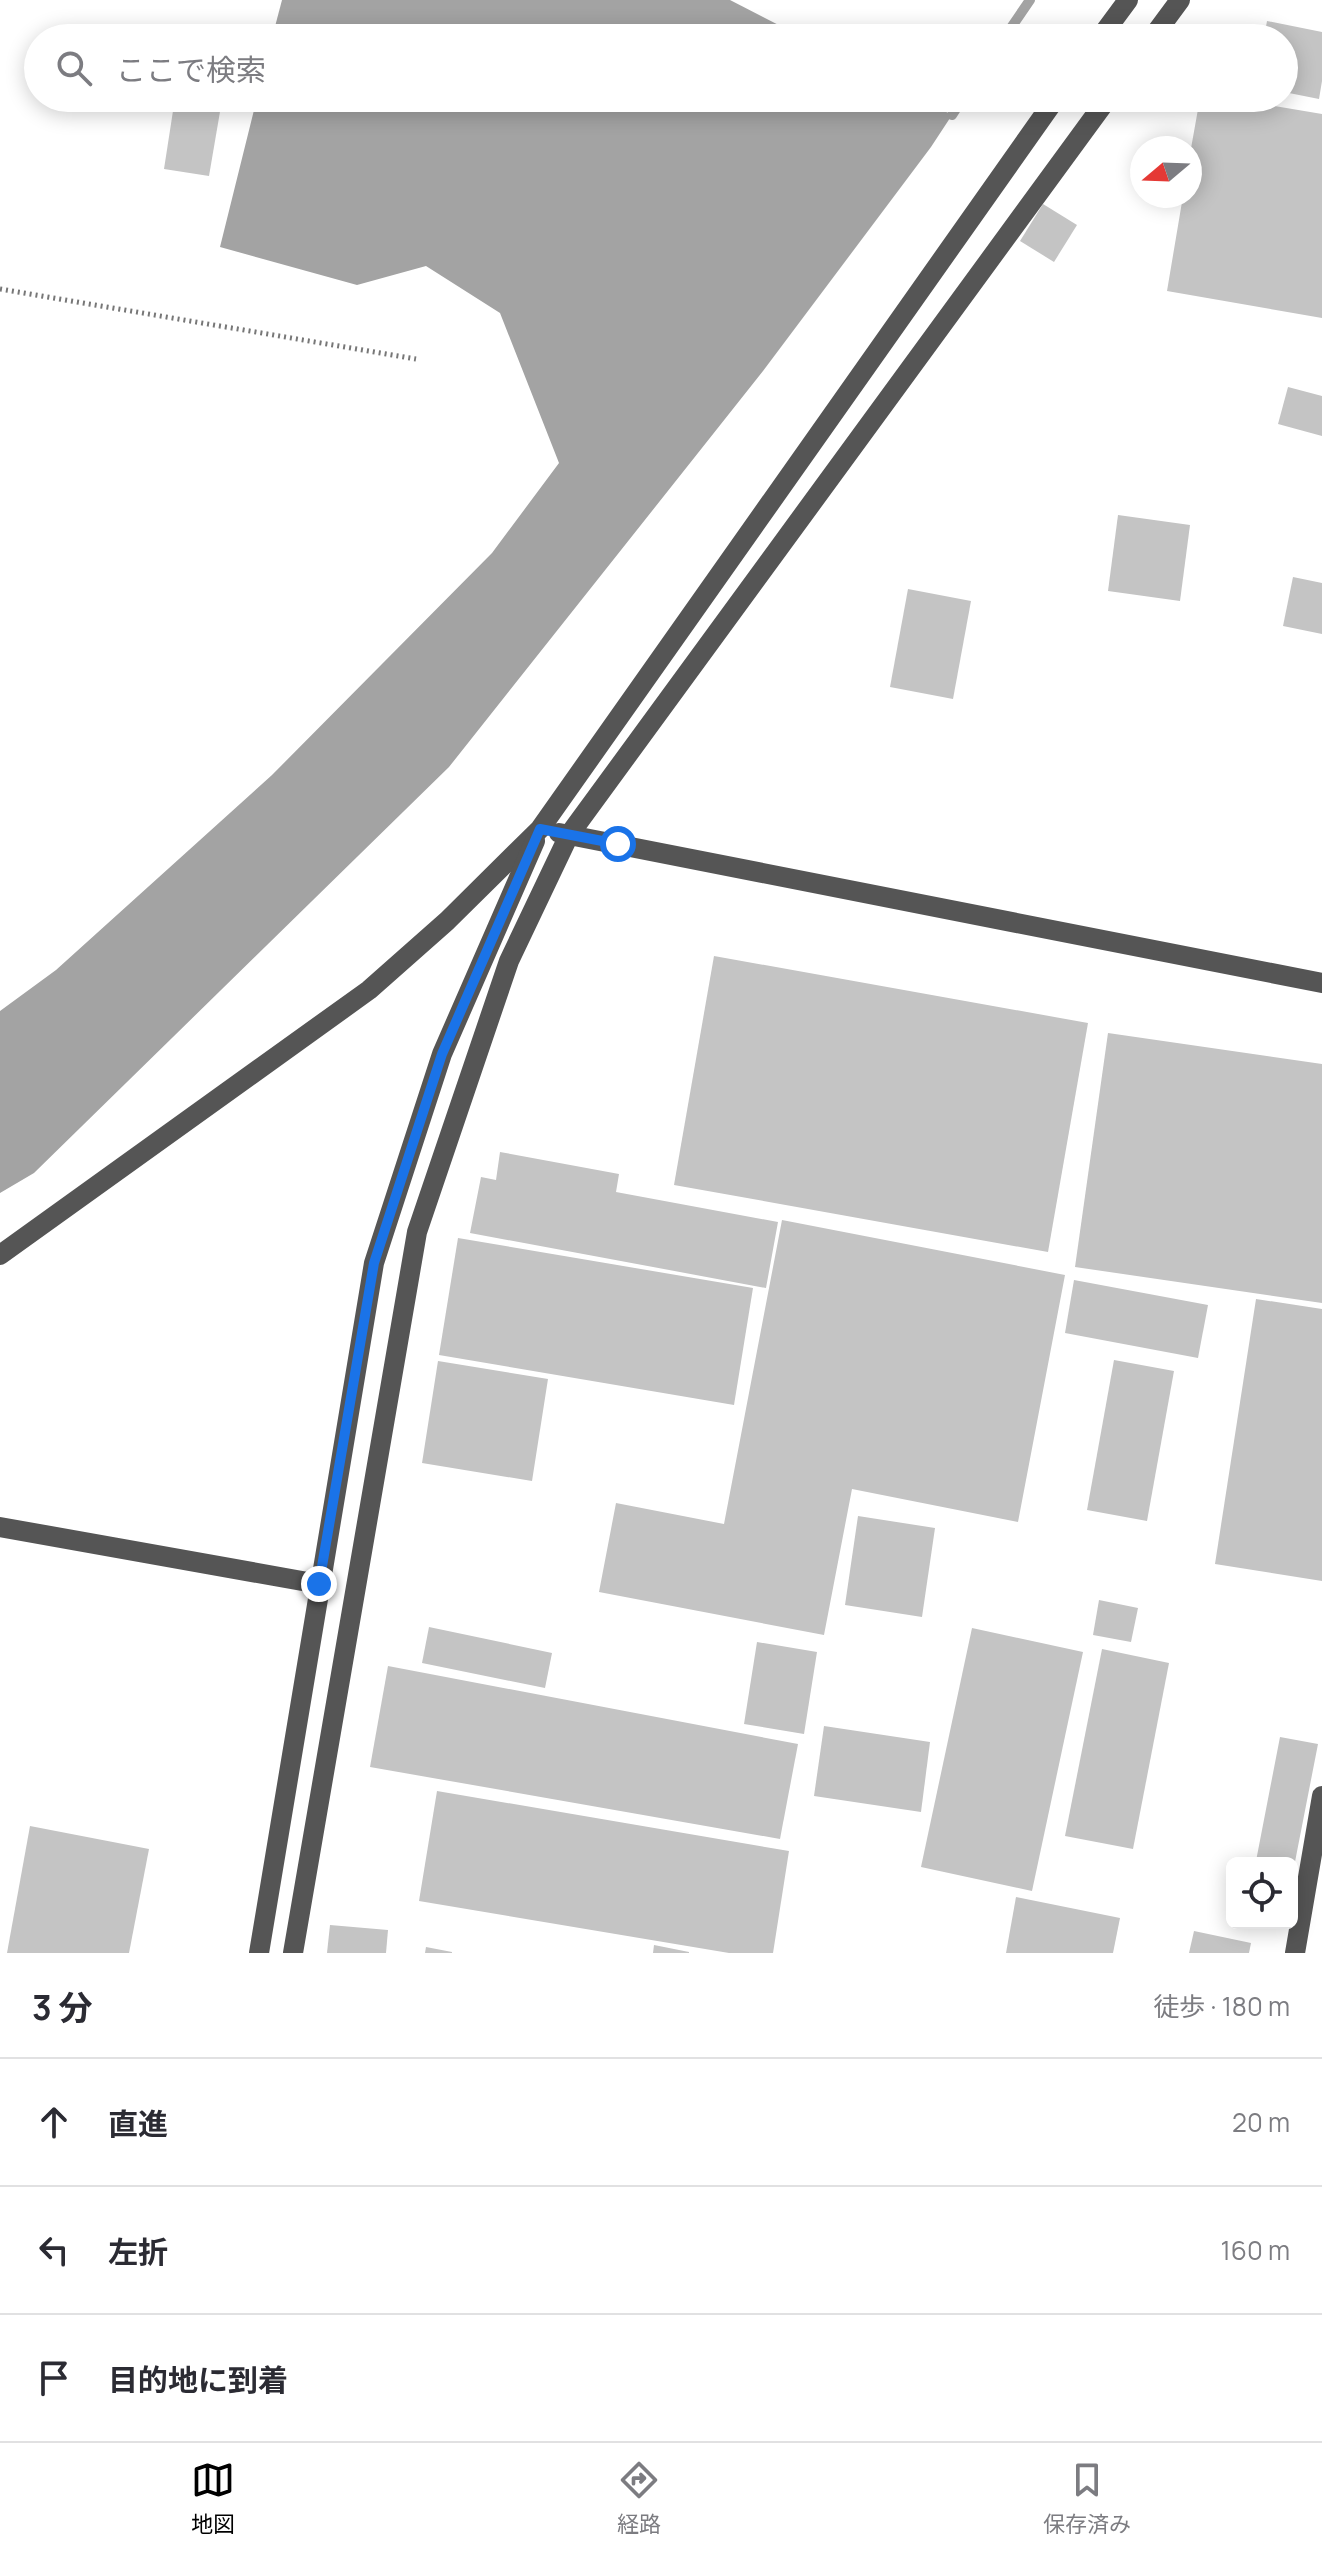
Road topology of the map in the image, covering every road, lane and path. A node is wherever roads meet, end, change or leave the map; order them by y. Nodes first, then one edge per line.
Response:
1 (1128, 0) edge
2 (1180, 0) edge
3 (1110, 24) edge
4 (1162, 24) edge
5 (1046, 112) edge
6 (1098, 112) edge
7 (0, 289) edge
8 (416, 359) dead end
9 (540, 829) junction
10 (569, 835) junction
11 (1322, 983) edge
12 (0, 1255) edge
13 (0, 1527) edge
14 (319, 1584) junction
15 (1322, 1796) edge
16 (259, 1953) edge
17 (293, 1953) edge
18 (1295, 1953) edge

1 - 3 street
2 - 4 street
5 - 9 street
6 - 10 street
7 - 8 path
9 - 10 street
9 - 12 street
9 - 14 street
10 - 11 street
10 - 17 street
13 - 14 street
14 - 16 street
15 - 18 street

